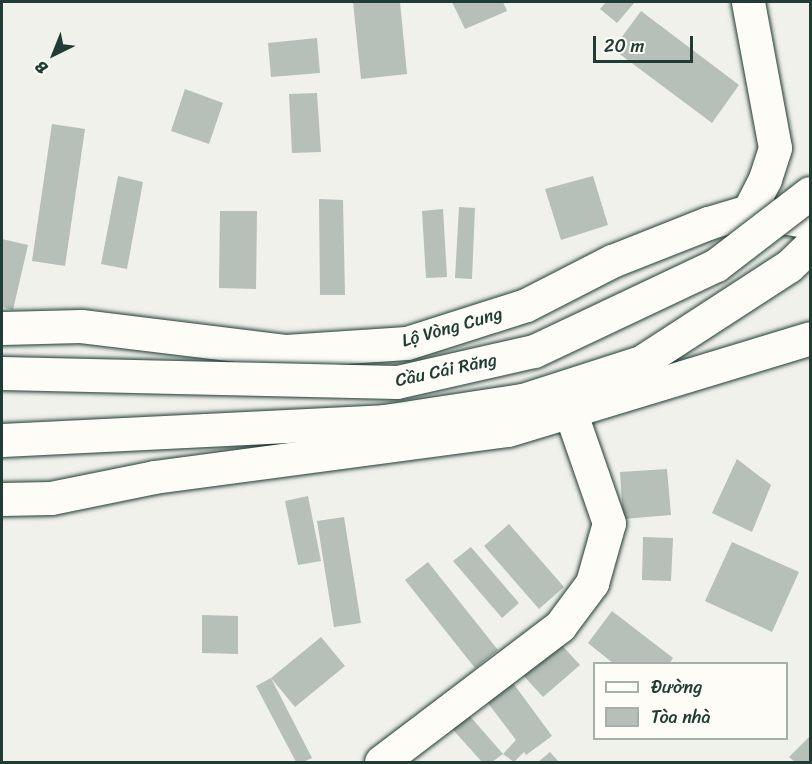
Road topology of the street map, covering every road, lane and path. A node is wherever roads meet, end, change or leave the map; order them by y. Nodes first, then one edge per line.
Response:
1 (748, 2) edge
2 (810, 193) edge
3 (749, 211) junction
4 (810, 222) edge
5 (810, 246) edge
6 (2, 328) edge
7 (810, 338) edge
8 (2, 373) edge
9 (570, 411) junction
10 (2, 440) edge
11 (2, 499) edge
12 (382, 762) edge

1 - 3 main road
2 - 8 main road, Cầu Cái Răng, bridge
3 - 4 main road, Lộ Vòng Cung
3 - 6 main road, Lộ Vòng Cung
5 - 10 main road
7 - 9 main road
9 - 11 main road
9 - 12 main road

